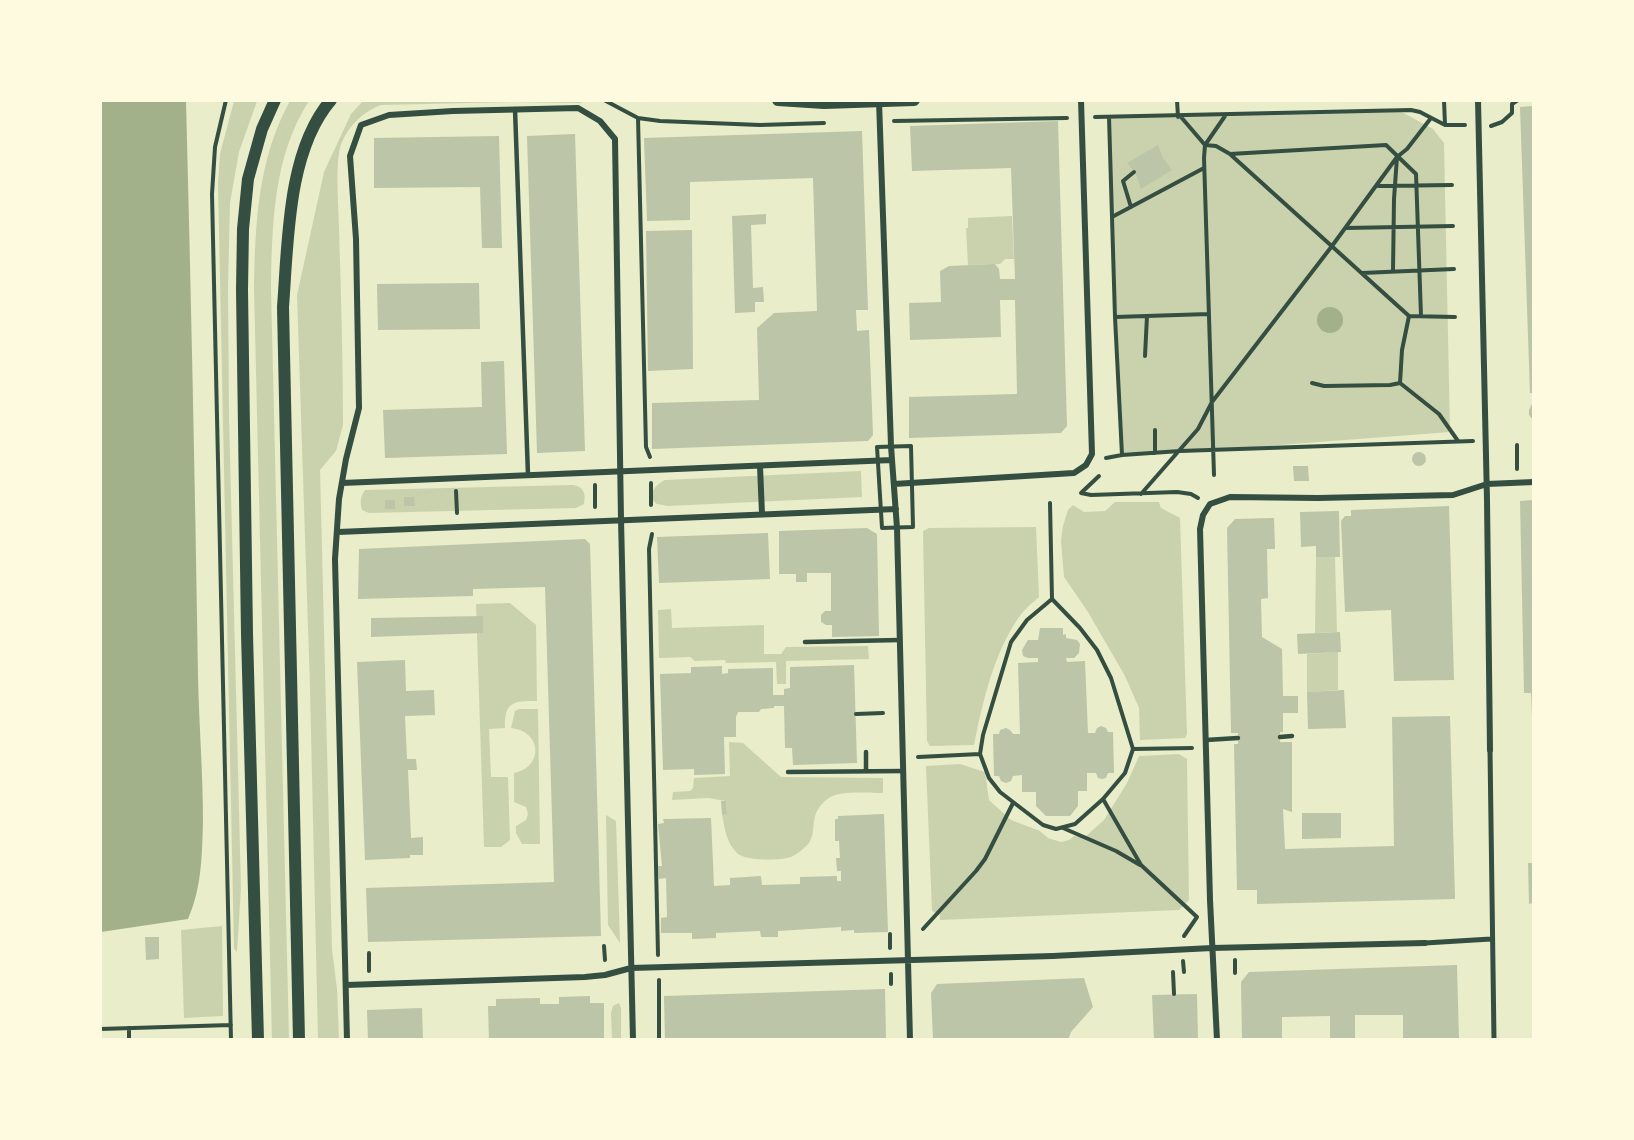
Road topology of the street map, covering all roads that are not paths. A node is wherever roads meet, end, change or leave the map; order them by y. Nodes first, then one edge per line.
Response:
1 (275, 100) edge
2 (331, 100) edge
3 (778, 100) edge
4 (914, 100) edge
5 (1080, 100) edge
6 (1478, 100) edge
7 (879, 101) edge
8 (515, 110) junction
9 (892, 460) junction
10 (759, 466) junction
11 (620, 472) junction
12 (528, 475) junction
13 (1533, 482) edge
14 (342, 483) junction
15 (894, 484) junction
16 (1487, 484) junction
17 (896, 509) junction
18 (762, 514) junction
19 (621, 519) junction
20 (338, 532) junction
21 (900, 640) junction
22 (805, 642) dead end
23 (1292, 736) dead end
24 (1280, 737) dead end
25 (1238, 738) dead end
26 (1206, 740) junction
27 (1490, 750) joint
28 (866, 752) dead end
29 (866, 771) junction
30 (903, 771) junction
31 (788, 772) dead end
32 (1491, 939) junction
33 (1425, 943) joint
34 (1212, 948) junction
35 (908, 959) junction
36 (632, 968) junction
37 (346, 985) junction
38 (258, 1040) edge
39 (299, 1040) edge
40 (347, 1040) edge
41 (633, 1040) edge
42 (910, 1040) edge
43 (1216, 1040) edge
44 (1494, 1040) edge

1 - 38 main road
2 - 39 main road
3 - 7 main road
4 - 7 main road
5 - 15 street
6 - 16 street
7 - 9 street
8 - 11 street
8 - 12 lane
8 - 14 street
9 - 10 street
9 - 15 street
10 - 11 street
10 - 18 street
11 - 12 street
11 - 19 street
12 - 14 street
13 - 16 street
14 - 20 street
15 - 17 street
16 - 26 street
16 - 27 street
17 - 18 street
17 - 21 street
18 - 19 street
19 - 20 street
19 - 36 street
20 - 37 street
21 - 22 lane
21 - 30 street
23 - 24 lane
25 - 26 lane
26 - 34 street
27 - 32 street
28 - 29 lane
29 - 30 lane
29 - 31 lane
30 - 35 street
32 - 33 street
32 - 44 street
33 - 34 street
34 - 35 street
34 - 43 street
35 - 36 street
35 - 42 street
36 - 37 street
36 - 41 street
37 - 40 street

